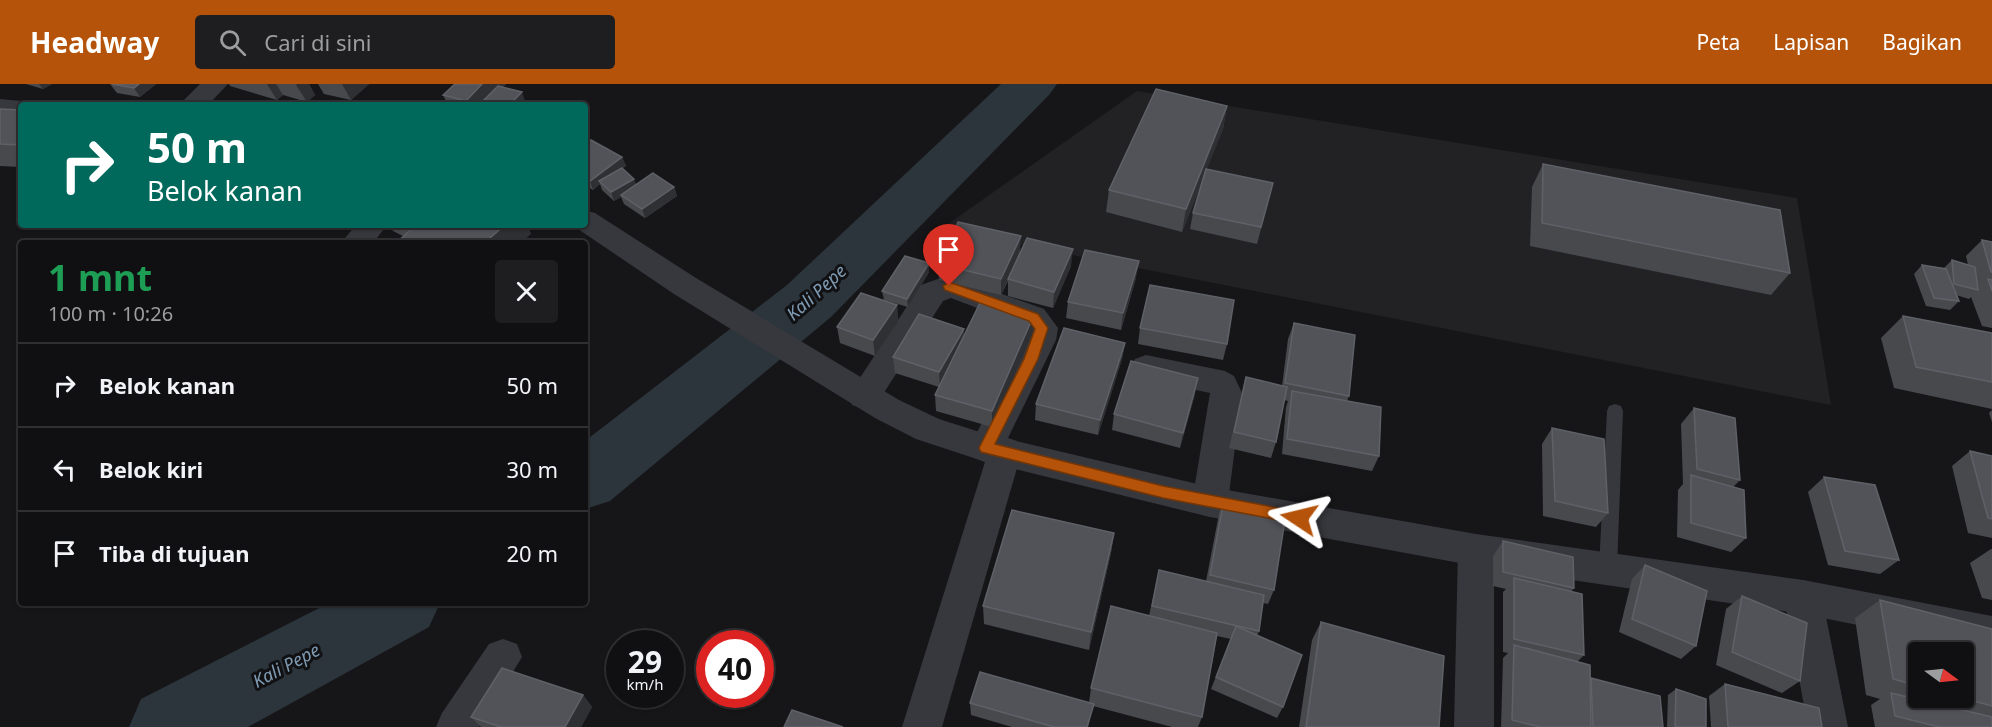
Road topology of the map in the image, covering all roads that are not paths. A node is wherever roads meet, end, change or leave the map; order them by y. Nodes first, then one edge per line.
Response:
1 (215, 84) edge
2 (195, 102) edge
3 (0, 107) edge
4 (18, 110) edge
5 (588, 222) edge
6 (370, 228) edge
7 (359, 240) edge
8 (1139, 367) edge
9 (864, 396) junction
10 (1615, 411) dead end
11 (995, 450) junction
12 (1210, 502) junction
13 (1476, 550) junction
14 (1608, 568) junction
15 (1803, 597) junction
16 (1992, 634) edge
17 (503, 657) dead end
18 (456, 727) edge
19 (922, 727) edge
20 (1474, 727) edge
21 (1828, 727) edge

1 - 2 street
3 - 4 street
5 - 9 street
6 - 7 street
8 - 12 street
9 - 11 street
9 - 11 street
10 - 14 lane
11 - 12 street
11 - 19 street
12 - 13 street
13 - 14 street
13 - 20 street
14 - 15 street
15 - 16 street
15 - 21 street
17 - 18 street

